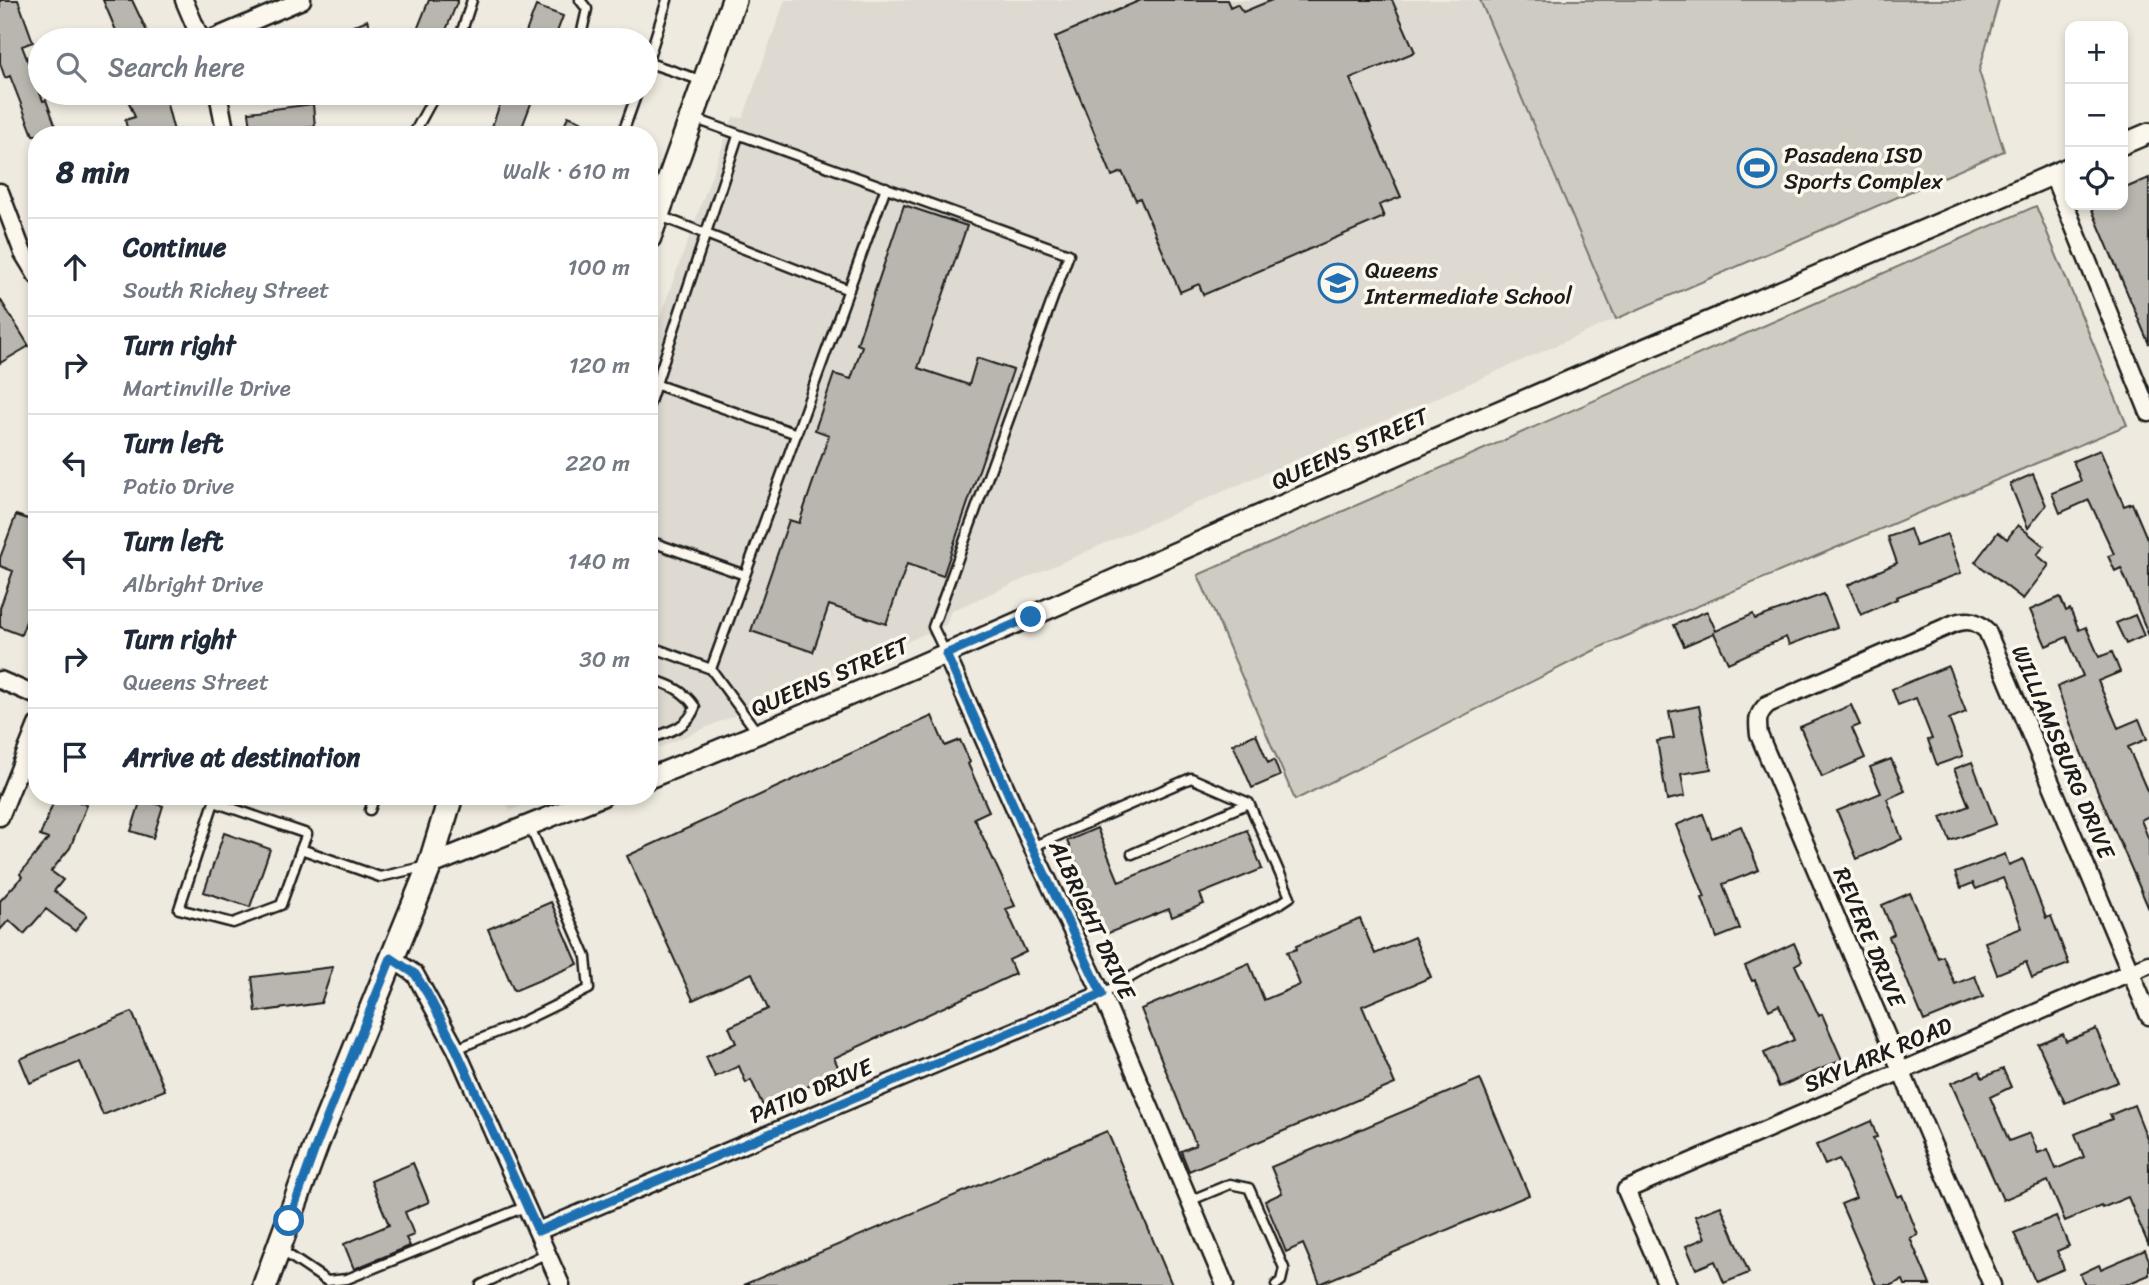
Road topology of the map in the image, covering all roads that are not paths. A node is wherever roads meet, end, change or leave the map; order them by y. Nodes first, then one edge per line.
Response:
1 (184, 0) edge
2 (302, 0) edge
3 (472, 0) edge
4 (580, 0) edge
5 (667, 0) edge
6 (731, 1) edge
7 (196, 28) edge
8 (237, 28) edge
9 (463, 28) edge
10 (583, 28) edge
11 (658, 28) edge
12 (658, 67) edge
13 (706, 82) junction
14 (220, 105) edge
15 (429, 105) edge
16 (633, 105) edge
17 (693, 118) junction
18 (224, 126) edge
19 (418, 126) edge
20 (625, 126) edge
21 (2148, 135) edge
22 (738, 136) junction
23 (2128, 142) edge
24 (2062, 171) edge
25 (886, 187) junction
26 (0, 192) edge
27 (658, 201) edge
28 (658, 207) edge
29 (706, 234) junction
30 (28, 261) edge
31 (849, 290) junction
32 (658, 370) edge
33 (658, 386) edge
34 (2149, 413) edge
35 (797, 434) junction
36 (658, 544) edge
37 (745, 575) junction
38 (658, 649) edge
39 (946, 654) junction
40 (1863, 662) joint
41 (712, 669) junction
42 (0, 680) edge
43 (658, 681) edge
44 (28, 692) edge
45 (759, 734) junction
46 (658, 735) edge
47 (28, 747) edge
48 (658, 774) edge
49 (1249, 803) junction
50 (213, 805) edge
51 (223, 805) edge
52 (372, 805) edge
53 (448, 805) edge
54 (580, 805) edge
55 (370, 810) dead end
56 (0, 817) edge
57 (530, 825) junction
58 (1032, 847) junction
59 (301, 849) junction
60 (1132, 855) dead end
61 (430, 865) junction
62 (391, 958) junction
63 (2149, 964) edge
64 (2130, 972) junction
65 (1102, 994) junction
66 (2149, 1016) edge
67 (456, 1049) junction
68 (1900, 1070) junction
69 (1189, 1201) junction
70 (527, 1206) junction
71 (538, 1231) junction
72 (279, 1248) junction
73 (547, 1253) junction
74 (265, 1285) edge
75 (481, 1285) edge
76 (561, 1285) edge
77 (1225, 1285) edge
78 (1276, 1285) edge
79 (1667, 1285) edge
80 (1992, 1285) edge

1 - 7 street
2 - 8 street
3 - 9 lane
4 - 10 lane
5 - 11 lane
6 - 13 main road
12 - 13 lane
13 - 17 main road
14 - 18 street
15 - 19 lane
16 - 20 lane
17 - 22 lane
17 - 27 main road
21 - 23 street
22 - 25 lane
22 - 29 lane
24 - 34 street
24 - 39 street, QUEENS STREET
25 - 31 lane
25 - 39 lane
26 - 30 street
28 - 29 lane
29 - 31 lane
29 - 32 lane
31 - 35 lane
33 - 35 lane
35 - 37 lane
36 - 37 lane
37 - 41 lane
38 - 41 lane
39 - 45 street, QUEENS STREET
39 - 58 street, ALBRIGHT DRIVE
40 - 64 street, WILLIAMSBURG DRIVE
40 - 68 street, REVERE DRIVE
41 - 45 lane
42 - 44 street
43 - 46 lane
45 - 48 street, QUEENS STREET
47 - 56 street
49 - 58 lane
49 - 60 lane
49 - 65 lane
50 - 59 lane
51 - 59 lane
52 - 55 lane
53 - 61 main road
54 - 57 street
57 - 61 street
57 - 67 lane
58 - 65 street, ALBRIGHT DRIVE
59 - 61 lane
61 - 62 main road
62 - 67 street
62 - 72 main road
63 - 64 street, SKYLARK ROAD
64 - 66 street, WILLIAMSBURG DRIVE
64 - 68 street, SKYLARK ROAD
65 - 69 street, ALBRIGHT DRIVE
65 - 71 street, PATIO DRIVE
67 - 70 street
68 - 79 street, SKYLARK ROAD
68 - 80 street, REVERE DRIVE
69 - 77 street, ALBRIGHT DRIVE
69 - 78 lane
70 - 71 street
70 - 72 lane
71 - 73 street
72 - 74 main road
73 - 75 lane
73 - 76 street

